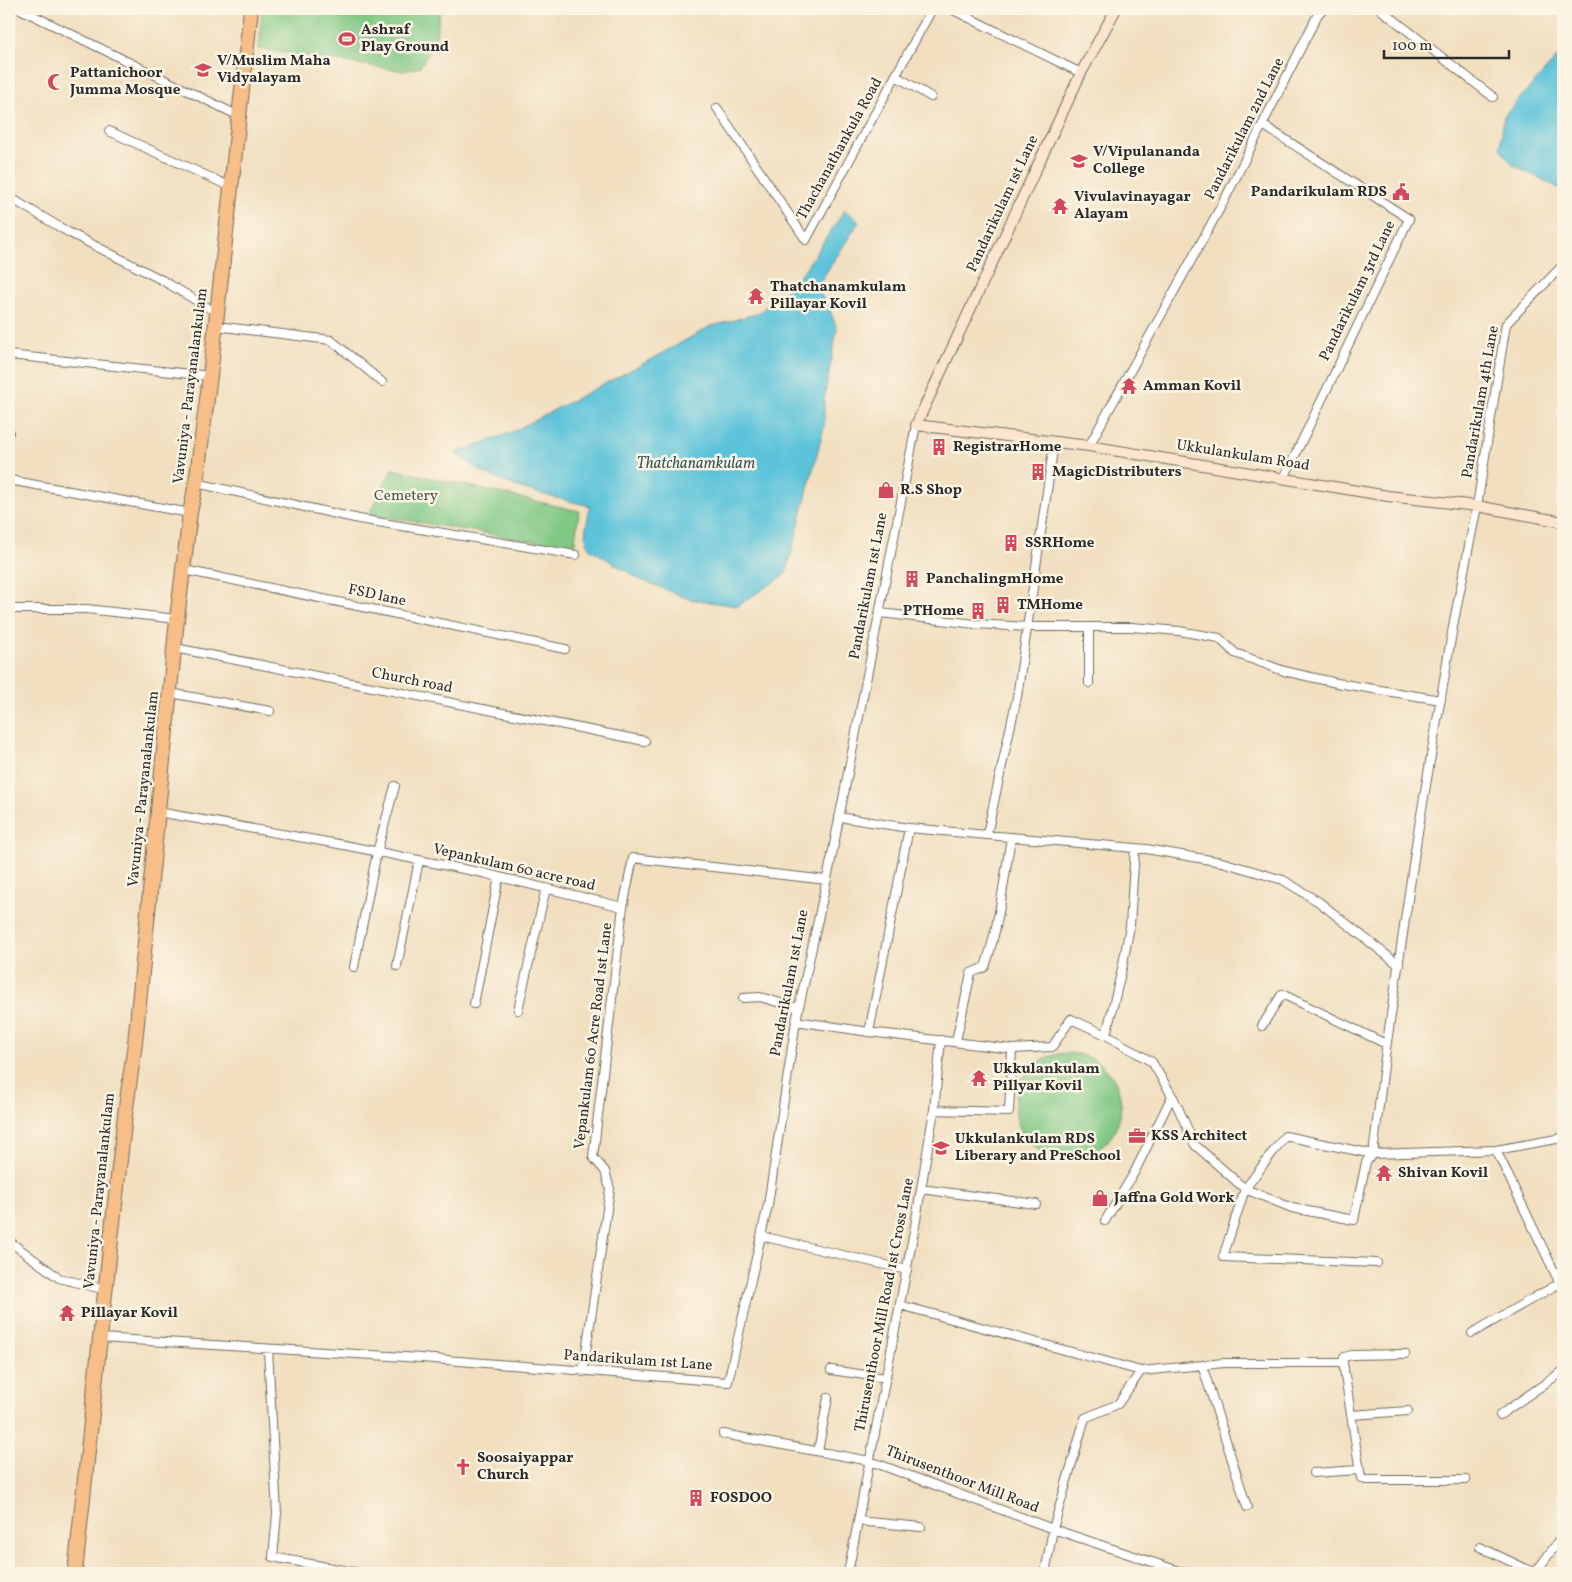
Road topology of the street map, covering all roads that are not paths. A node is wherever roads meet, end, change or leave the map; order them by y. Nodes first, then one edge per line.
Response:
1 (20, 9) edge
2 (251, 9) edge
3 (932, 9) edge
4 (951, 9) edge
5 (1116, 9) edge
6 (1323, 9) edge
7 (1380, 9) edge
8 (1081, 73) junction
9 (896, 76) junction
10 (930, 96) dead end
11 (1493, 97) dead end
12 (717, 108) dead end
13 (239, 116) junction
14 (1263, 125) junction
15 (109, 131) dead end
16 (231, 187) junction
17 (9, 197) edge
18 (1563, 265) edge
19 (216, 319) junction
20 (9, 355) edge
21 (210, 376) junction
22 (382, 382) dead end
23 (916, 425) junction
24 (1054, 443) junction
25 (1089, 446) junction
26 (1284, 478) junction
27 (9, 480) edge
28 (196, 483) junction
29 (1478, 506) junction
30 (190, 513) junction
31 (1563, 522) edge
32 (576, 555) dead end
33 (184, 570) junction
34 (9, 609) edge
35 (880, 613) junction
36 (177, 620) junction
37 (1028, 627) junction
38 (1089, 627) junction
39 (175, 648) junction
40 (566, 649) dead end
41 (1089, 683) dead end
42 (170, 693) junction
43 (1441, 700) junction
44 (270, 711) dead end
45 (645, 741) dead end
46 (395, 786) dead end
47 (158, 812) junction
48 (839, 817) junction
49 (909, 828) junction
50 (988, 834) junction
51 (1011, 837) junction
52 (1135, 848) junction
53 (377, 852) junction
54 (419, 861) junction
55 (499, 877) junction
56 (827, 880) junction
57 (546, 888) junction
58 (623, 907) junction
59 (1399, 965) junction
60 (397, 966) dead end
61 (354, 967) dead end
62 (743, 998) dead end
63 (474, 1004) dead end
64 (798, 1008) junction
65 (518, 1010) dead end
66 (796, 1021) junction
67 (1262, 1026) dead end
68 (870, 1032) junction
69 (1106, 1035) junction
70 (941, 1040) junction
71 (956, 1041) junction
72 (1012, 1049) junction
73 (1386, 1049) junction
74 (1172, 1096) junction
75 (934, 1110) junction
76 (1563, 1135) edge
77 (1496, 1150) junction
78 (1373, 1154) junction
79 (921, 1189) junction
80 (1244, 1189) junction
81 (1036, 1204) dead end
82 (1105, 1222) dead end
83 (762, 1236) junction
84 (9, 1241) edge
85 (1377, 1263) dead end
86 (906, 1270) junction
87 (1561, 1287) edge
88 (106, 1290) junction
89 (900, 1305) junction
90 (1472, 1333) dead end
91 (100, 1338) junction
92 (268, 1349) junction
93 (1405, 1354) dead end
94 (1343, 1363) junction
95 (1202, 1365) junction
96 (831, 1370) dead end
97 (1142, 1371) junction
98 (1563, 1371) edge
99 (584, 1372) junction
100 (886, 1378) junction
101 (828, 1398) dead end
102 (1408, 1411) dead end
103 (1500, 1414) dead end
104 (1351, 1415) junction
105 (723, 1434) dead end
106 (818, 1451) junction
107 (870, 1461) junction
108 (1359, 1470) junction
109 (1313, 1473) dead end
110 (1466, 1480) dead end
111 (1247, 1507) dead end
112 (858, 1521) junction
113 (921, 1527) dead end
114 (1053, 1529) junction
115 (1563, 1539) edge
116 (1480, 1547) dead end
117 (75, 1573) edge
118 (359, 1573) edge
119 (848, 1573) edge
120 (1045, 1573) edge
121 (1185, 1573) edge
122 (1535, 1573) edge

1 - 13 street
2 - 13 highway, Vavuniya - Parayanalankulam
3 - 9 street, Thachanathankula Road
4 - 8 street
5 - 8 street, Pandarikulam 1st Lane
6 - 14 street, Pandarikulam 2nd Lane
7 - 11 street
8 - 23 street, Pandarikulam 1st Lane
9 - 10 street
9 - 12 street, Thachanathankula Road
13 - 16 highway, Vavuniya - Parayanalankulam
14 - 25 street, Pandarikulam 2nd Lane
14 - 26 street, Pandarikulam 3rd Lane
15 - 16 street
16 - 19 highway, Vavuniya - Parayanalankulam
17 - 19 street
18 - 29 street, Pandarikulam 4th Lane
19 - 21 highway, Vavuniya - Parayanalankulam
19 - 22 street
20 - 21 street
21 - 28 highway, Vavuniya - Parayanalankulam
23 - 24 street, Ukkulankulam Road
23 - 35 street, Pandarikulam 1st Lane
24 - 25 street, Ukkulankulam Road
24 - 37 street
25 - 26 street, Ukkulankulam Road
26 - 29 street, Ukkulankulam Road
27 - 30 street
28 - 30 highway, Vavuniya - Parayanalankulam
28 - 32 street
29 - 31 street, Ukkulankulam Road
29 - 43 street, Pandarikulam 4th Lane
30 - 33 highway, Vavuniya - Parayanalankulam
33 - 36 highway, Vavuniya - Parayanalankulam
33 - 40 street, FSD lane
34 - 36 street
35 - 37 street
35 - 48 street, Pandarikulam 1st Lane
36 - 39 highway, Vavuniya - Parayanalankulam
37 - 38 street
37 - 50 street
38 - 41 street
38 - 43 street
39 - 42 highway, Vavuniya - Parayanalankulam
39 - 45 street, Church road
42 - 44 street
42 - 47 highway, Vavuniya - Parayanalankulam
43 - 59 street, Pandarikulam 4th Lane
46 - 53 street
47 - 53 street, Vepankulam 60 acre road
47 - 88 highway, Vavuniya - Parayanalankulam
48 - 49 street
48 - 56 street, Pandarikulam 1st Lane
49 - 50 street
49 - 68 street
50 - 51 street
51 - 52 street
51 - 71 street
52 - 59 street
52 - 69 street
53 - 54 street, Vepankulam 60 acre road
53 - 61 street
54 - 55 street, Vepankulam 60 acre road
54 - 60 street
55 - 57 street, Vepankulam 60 acre road
55 - 63 street
56 - 58 street
56 - 64 street, Pandarikulam 1st Lane
57 - 58 street, Vepankulam 60 acre road
57 - 65 street
58 - 99 street, Vepankulam 60 Acre Road 1st Lane
59 - 73 street, Pandarikulam 4th Lane
62 - 64 street
64 - 66 street, Pandarikulam 1st Lane
66 - 68 street
66 - 83 street, Pandarikulam 1st Lane
67 - 73 street
68 - 70 street
69 - 72 street
69 - 74 street
70 - 71 street
70 - 75 street, Thirusenthoor Mill Road 1st Cross Lane
71 - 72 street
72 - 75 street
73 - 78 street, Pandarikulam 4th Lane
74 - 80 street
74 - 82 street
75 - 79 street, Thirusenthoor Mill Road 1st Cross Lane
76 - 77 street
77 - 78 street
77 - 87 street
78 - 80 street
78 - 80 street, Pandarikulam 4th Lane
79 - 81 street
79 - 86 street, Thirusenthoor Mill Road 1st Cross Lane
80 - 85 street
83 - 86 street
83 - 99 street, Pandarikulam 1st Lane
84 - 88 street
86 - 89 street, Thirusenthoor Mill Road 1st Cross Lane
87 - 90 street
88 - 91 highway, Vavuniya - Parayanalankulam
89 - 97 street
89 - 100 street, Thirusenthoor Mill Road 1st Cross Lane
91 - 92 street, Pandarikulam 1st Lane
91 - 117 highway, Vavuniya - Parayanalankulam
92 - 99 street, Pandarikulam 1st Lane
92 - 118 street
93 - 94 street
94 - 95 street
94 - 104 street
95 - 97 street
95 - 111 street
96 - 100 street
97 - 114 street
98 - 103 street
100 - 107 street, Thirusenthoor Mill Road 1st Cross Lane
101 - 106 street
102 - 104 street
104 - 108 street
105 - 106 street, Thirusenthoor Mill Road
106 - 107 street, Thirusenthoor Mill Road
107 - 112 street, Thirusenthoor Mill Road 1st Cross Lane
107 - 114 street, Thirusenthoor Mill Road
108 - 109 street
108 - 110 street
112 - 113 street
112 - 119 street, Thirusenthoor Mill Road 1st Cross Lane
114 - 120 street
114 - 121 street, Thirusenthoor Mill Road
115 - 122 street
116 - 122 street

